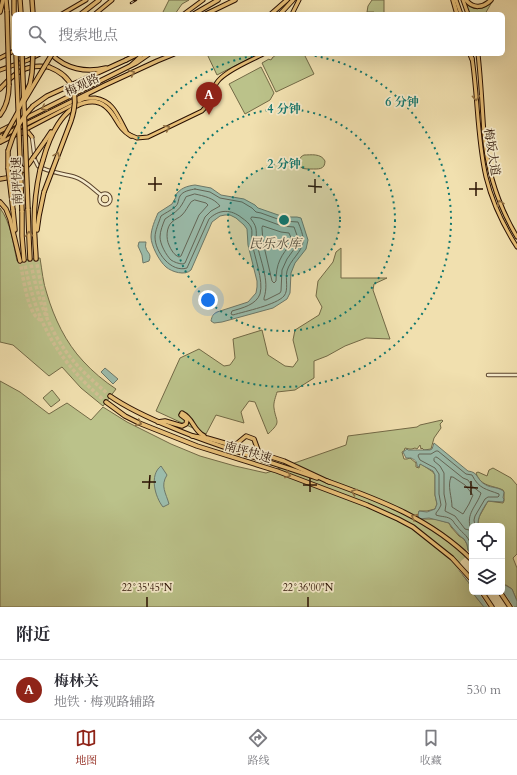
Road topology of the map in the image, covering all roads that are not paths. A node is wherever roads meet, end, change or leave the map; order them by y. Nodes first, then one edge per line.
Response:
1 (3, 0) edge
2 (6, 0) edge
3 (14, 0) edge
4 (20, 0) edge
5 (32, 0) edge
6 (86, 0) edge
7 (99, 0) edge
8 (112, 0) edge
9 (203, 0) edge
10 (218, 0) edge
11 (235, 0) edge
12 (287, 0) edge
13 (293, 0) edge
14 (299, 0) edge
15 (453, 0) edge
16 (456, 0) edge
17 (464, 0) edge
18 (491, 0) edge
19 (0, 12) edge
20 (14, 12) edge
21 (21, 12) edge
22 (33, 12) edge
23 (65, 12) edge
24 (84, 12) edge
25 (97, 12) edge
26 (187, 12) edge
27 (197, 12) edge
28 (210, 12) edge
29 (273, 12) edge
30 (282, 12) edge
31 (293, 12) edge
32 (456, 12) edge
33 (460, 12) edge
34 (467, 12) edge
35 (12, 52) edge
36 (16, 56) edge
37 (22, 56) edge
38 (33, 56) edge
39 (36, 56) edge
40 (51, 56) edge
41 (54, 56) edge
42 (134, 56) edge
43 (141, 56) edge
44 (149, 56) edge
45 (169, 56) edge
46 (259, 56) edge
47 (471, 56) edge
48 (478, 56) edge
49 (0, 58) edge
50 (472, 59) joint
51 (126, 60) junction
52 (129, 66) junction
53 (0, 70) edge
54 (0, 88) edge
55 (96, 89) junction
56 (79, 101) junction
57 (0, 115) edge
58 (64, 116) junction
59 (36, 124) junction
60 (0, 131) edge
61 (17, 134) junction
62 (131, 136) junction
63 (2, 137) edge
64 (32, 137) junction
65 (0, 142) edge
66 (0, 179) edge
67 (101, 195) junction
68 (0, 202) edge
69 (517, 238) edge
70 (17, 247) junction
71 (517, 247) edge
72 (36, 251) junction
73 (30, 259) tunnel mouth
74 (36, 259) tunnel mouth
75 (488, 375) dead end
76 (517, 375) edge
77 (110, 396) tunnel mouth
78 (106, 402) tunnel mouth
79 (158, 422) junction
80 (192, 436) junction
81 (207, 438) junction
82 (234, 446) junction
83 (259, 453) junction
84 (329, 482) junction
85 (471, 559) edge
86 (469, 577) edge
87 (484, 595) edge
88 (502, 595) edge
89 (492, 607) edge
90 (510, 607) edge

1 - 19 highway
2 - 57 highway, bridge
3 - 20 highway
4 - 21 highway
5 - 22 highway
6 - 23 main road
7 - 24 highway
8 - 25 main road
9 - 26 main road
10 - 27 highway
11 - 28 highway
12 - 29 highway
13 - 30 highway
14 - 31 main road
15 - 32 highway
16 - 33 main road
17 - 18 highway
17 - 34 main road
35 - 49 main road
36 - 70 highway, 南坪快速, bridge
73 -> 37 highway, 南坪快速, bridge
38 - 63 highway, bridge
39 - 53 main road
40 - 63 highway, bridge
41 - 51 highway
42 - 51 highway
43 - 52 main road
44 - 52 highway, 梅观路
55 -> 45 highway, 梅观路
62 -> 46 main road
47 - 50 highway
69 -> 48 main road, 梅坂大道
50 -> 71 main road, 梅坂大道
51 - 70 highway, bridge
52 -> 60 highway, 梅观路
72 -> 54 highway, bridge
55 - 56 highway
55 - 63 highway, 梅观路
56 - 59 main road
56 - 62 main road
58 - 62 highway
58 - 66 highway, bridge
58 - 72 highway, bridge
59 - 61 main road
59 - 64 main road
61 - 64 main road
61 - 65 main road
63 - 65 highway
64 - 67 street
67 - 67 street
68 - 70 highway
72 - 74 highway
75 - 76 street
77 - 79 highway, 南坪快速
78 -> 86 highway, 南坪快速
79 - 80 highway, 南坪快速
79 - 81 highway
80 - 81 highway
80 - 84 highway, 南坪快速
81 - 82 highway
82 - 83 highway
82 - 83 highway
83 - 84 highway
85 -> 84 highway, 南坪快速
87 - 89 highway
88 - 90 highway

